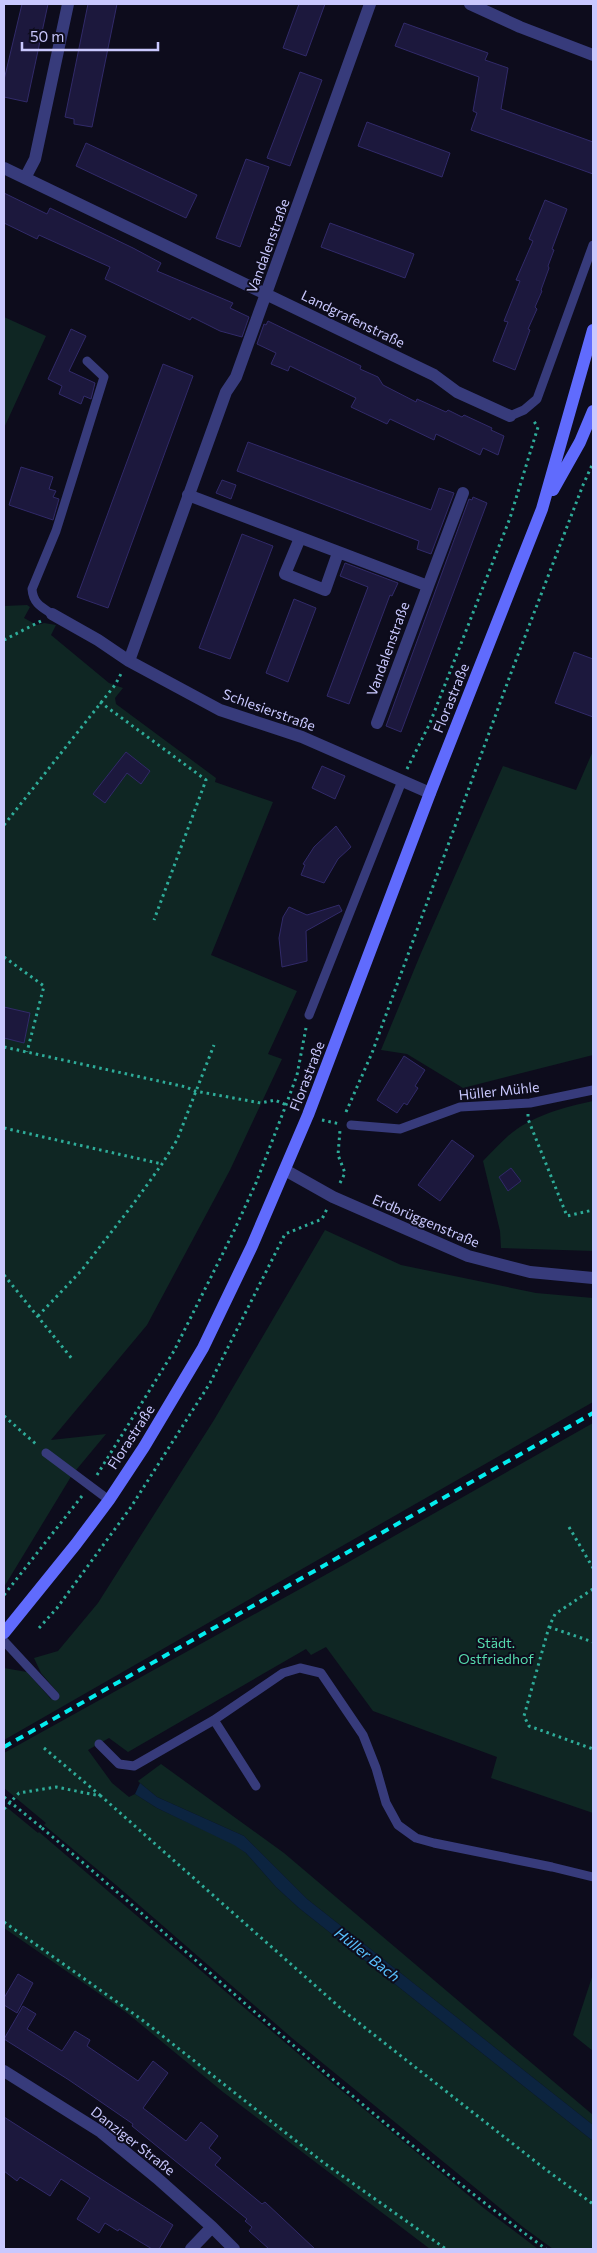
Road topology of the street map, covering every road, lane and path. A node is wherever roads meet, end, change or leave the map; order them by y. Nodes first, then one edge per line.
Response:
1 (68, 4) edge
2 (370, 4) edge
3 (470, 4) edge
4 (593, 55) edge
5 (4, 168) edge
6 (25, 178) junction
7 (593, 245) edge
8 (267, 295) junction
9 (593, 330) edge
10 (87, 362) dead end
11 (524, 410) junction
12 (593, 411) edge
13 (510, 416) joint
14 (593, 463) edge
15 (463, 493) dead end
16 (188, 495) junction
17 (542, 509) junction
18 (300, 538) junction
19 (338, 553) junction
20 (428, 586) junction
21 (52, 614) junction
22 (4, 640) edge
23 (129, 661) junction
24 (100, 702) junction
25 (377, 723) dead end
26 (402, 781) junction
27 (430, 793) junction
28 (4, 825) edge
29 (154, 920) dead end
30 (4, 957) edge
31 (309, 1015) joint
32 (214, 1045) dead end
33 (4, 1047) edge
34 (27, 1052) junction
35 (593, 1090) edge
36 (195, 1091) junction
37 (530, 1103) junction
38 (286, 1105) junction
39 (308, 1115) junction
40 (346, 1124) junction
41 (4, 1128) edge
42 (162, 1164) junction
43 (285, 1170) junction
44 (333, 1197) junction
45 (593, 1210) edge
46 (4, 1275) edge
47 (593, 1278) edge
48 (38, 1316) junction
49 (73, 1360) dead end
50 (4, 1416) edge
51 (46, 1453) joint
52 (90, 1486) junction
53 (109, 1500) junction
54 (569, 1527) dead end
55 (593, 1568) edge
56 (593, 1588) edge
57 (4, 1595) edge
58 (549, 1627) junction
59 (39, 1628) dead end
60 (4, 1633) edge
61 (4, 1641) edge
62 (593, 1642) edge
63 (55, 1696) dead end
64 (214, 1720) junction
65 (99, 1744) dead end
66 (44, 1748) dead end
67 (593, 1749) edge
68 (256, 1786) dead end
69 (101, 1796) junction
70 (4, 1797) edge
71 (4, 1809) edge
72 (593, 1877) edge
73 (4, 1922) edge
74 (4, 2071) edge
75 (593, 2204) edge
76 (212, 2228) junction
77 (191, 2249) edge
78 (234, 2249) edge
79 (446, 2249) edge
80 (546, 2249) edge

1 - 6 street
2 - 8 street, Vandalenstraße
3 - 4 street
5 - 6 street, Landgrafenstraße
6 - 8 street, Landgrafenstraße
7 - 11 lane, Landgrafenstraße
8 - 13 street, Landgrafenstraße
8 - 16 street, Vandalenstraße
9 - 17 main road, Florastraße
10 - 21 lane
11 - 13 lane, Landgrafenstraße
11 - 26 path
12 - 17 main road, Florastraße
14 - 40 path
15 - 20 street, Vandalenstraße
16 - 18 street
16 - 23 street, Vandalenstraße
17 - 27 main road, Florastraße
18 - 19 street
18 - 19 street
19 - 20 street
20 - 25 street, Vandalenstraße
21 - 22 path
21 - 23 street, Schlesierstraße
23 - 24 path
23 - 26 street, Schlesierstraße
24 - 28 path
24 - 29 path
26 - 27 street, Schlesierstraße
26 - 31 lane
27 - 39 main road, Florastraße
30 - 34 path
31 - 38 path
32 - 36 path
33 - 34 path
34 - 36 path
35 - 37 lane, Hüller Mühle
36 - 38 path
36 - 42 path
37 - 40 lane, Hüller Mühle
37 - 45 path
38 - 39 path
38 - 52 path
39 - 40 path
39 - 43 main road, Florastraße
40 - 44 path
41 - 42 path
42 - 48 path
43 - 44 street, Erdbrüggenstraße
43 - 53 main road, Florastraße
44 - 47 street, Erdbrüggenstraße
44 - 59 path
46 - 48 path
48 - 49 path
50 - 51 path
51 - 52 lane
52 - 53 lane
52 - 57 path
53 - 60 main road, Florastraße
54 - 55 path
56 - 58 path
58 - 62 path
58 - 67 path
61 - 63 lane
64 - 65 lane
64 - 68 lane
64 - 72 lane
66 - 69 path
69 - 71 path
69 - 75 path
70 - 80 path, bridge
73 - 79 path
74 - 76 street, Danziger Straße
76 - 77 street
76 - 78 street, Danziger Straße

